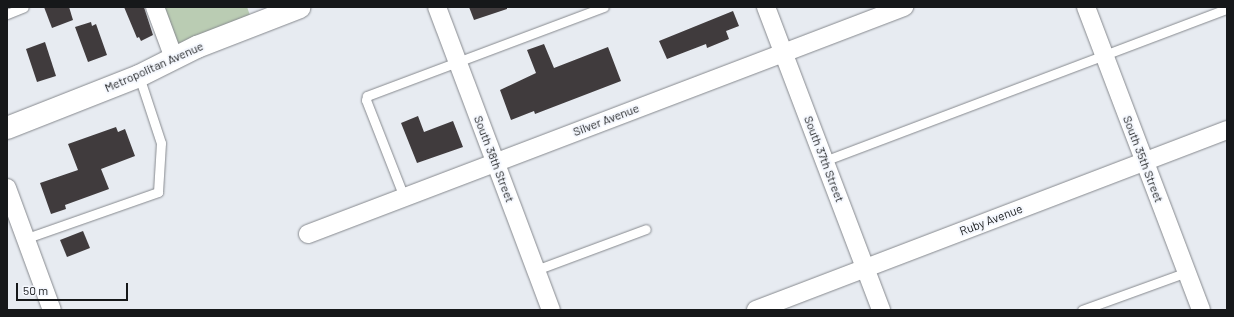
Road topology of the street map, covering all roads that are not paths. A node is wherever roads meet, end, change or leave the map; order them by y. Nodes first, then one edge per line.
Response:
1 (24, 7) edge
2 (155, 7) edge
3 (300, 7) edge
4 (437, 7) edge
5 (604, 7) edge
6 (766, 7) edge
7 (904, 7) edge
8 (1086, 7) edge
9 (1227, 9) edge
10 (7, 14) edge
11 (784, 53) junction
12 (1104, 55) junction
13 (174, 58) junction
14 (457, 61) junction
15 (139, 76) junction
16 (8, 125) edge
17 (1227, 130) edge
18 (824, 161) junction
19 (495, 162) junction
20 (1144, 162) junction
21 (7, 188) edge
22 (404, 197) junction
23 (646, 228) dead end
24 (308, 234) dead end
25 (27, 238) junction
26 (866, 268) junction
27 (536, 270) junction
28 (1187, 272) junction
29 (52, 310) edge
30 (551, 310) edge
31 (756, 310) edge
32 (881, 310) edge
33 (1082, 310) edge
34 (1201, 310) edge

1 - 10 lane
2 - 13 street
3 - 13 main road, Metropolitan Avenue
4 - 14 street, South 38th Street
5 - 14 lane
6 - 11 street, South 37th Street
7 - 11 street, Silver Avenue
8 - 12 street, South 35th Street
9 - 12 lane
11 - 18 street, South 37th Street
11 - 19 street, Silver Avenue
12 - 18 lane
12 - 20 street, South 35th Street
13 - 15 main road, Metropolitan Avenue
14 - 19 street, South 38th Street
14 - 22 lane
15 - 16 main road, Metropolitan Avenue
15 - 25 lane
17 - 20 street, Ruby Avenue
18 - 26 street, South 37th Street
19 - 22 street, Silver Avenue
19 - 27 street, South 38th Street
20 - 26 street, Ruby Avenue
20 - 28 street, South 35th Street
21 - 25 street
22 - 24 street, Silver Avenue
23 - 27 lane
25 - 29 street
26 - 31 street, Ruby Avenue
26 - 32 street, South 37th Street
27 - 30 street, South 38th Street
28 - 33 lane
28 - 34 street, South 35th Street

